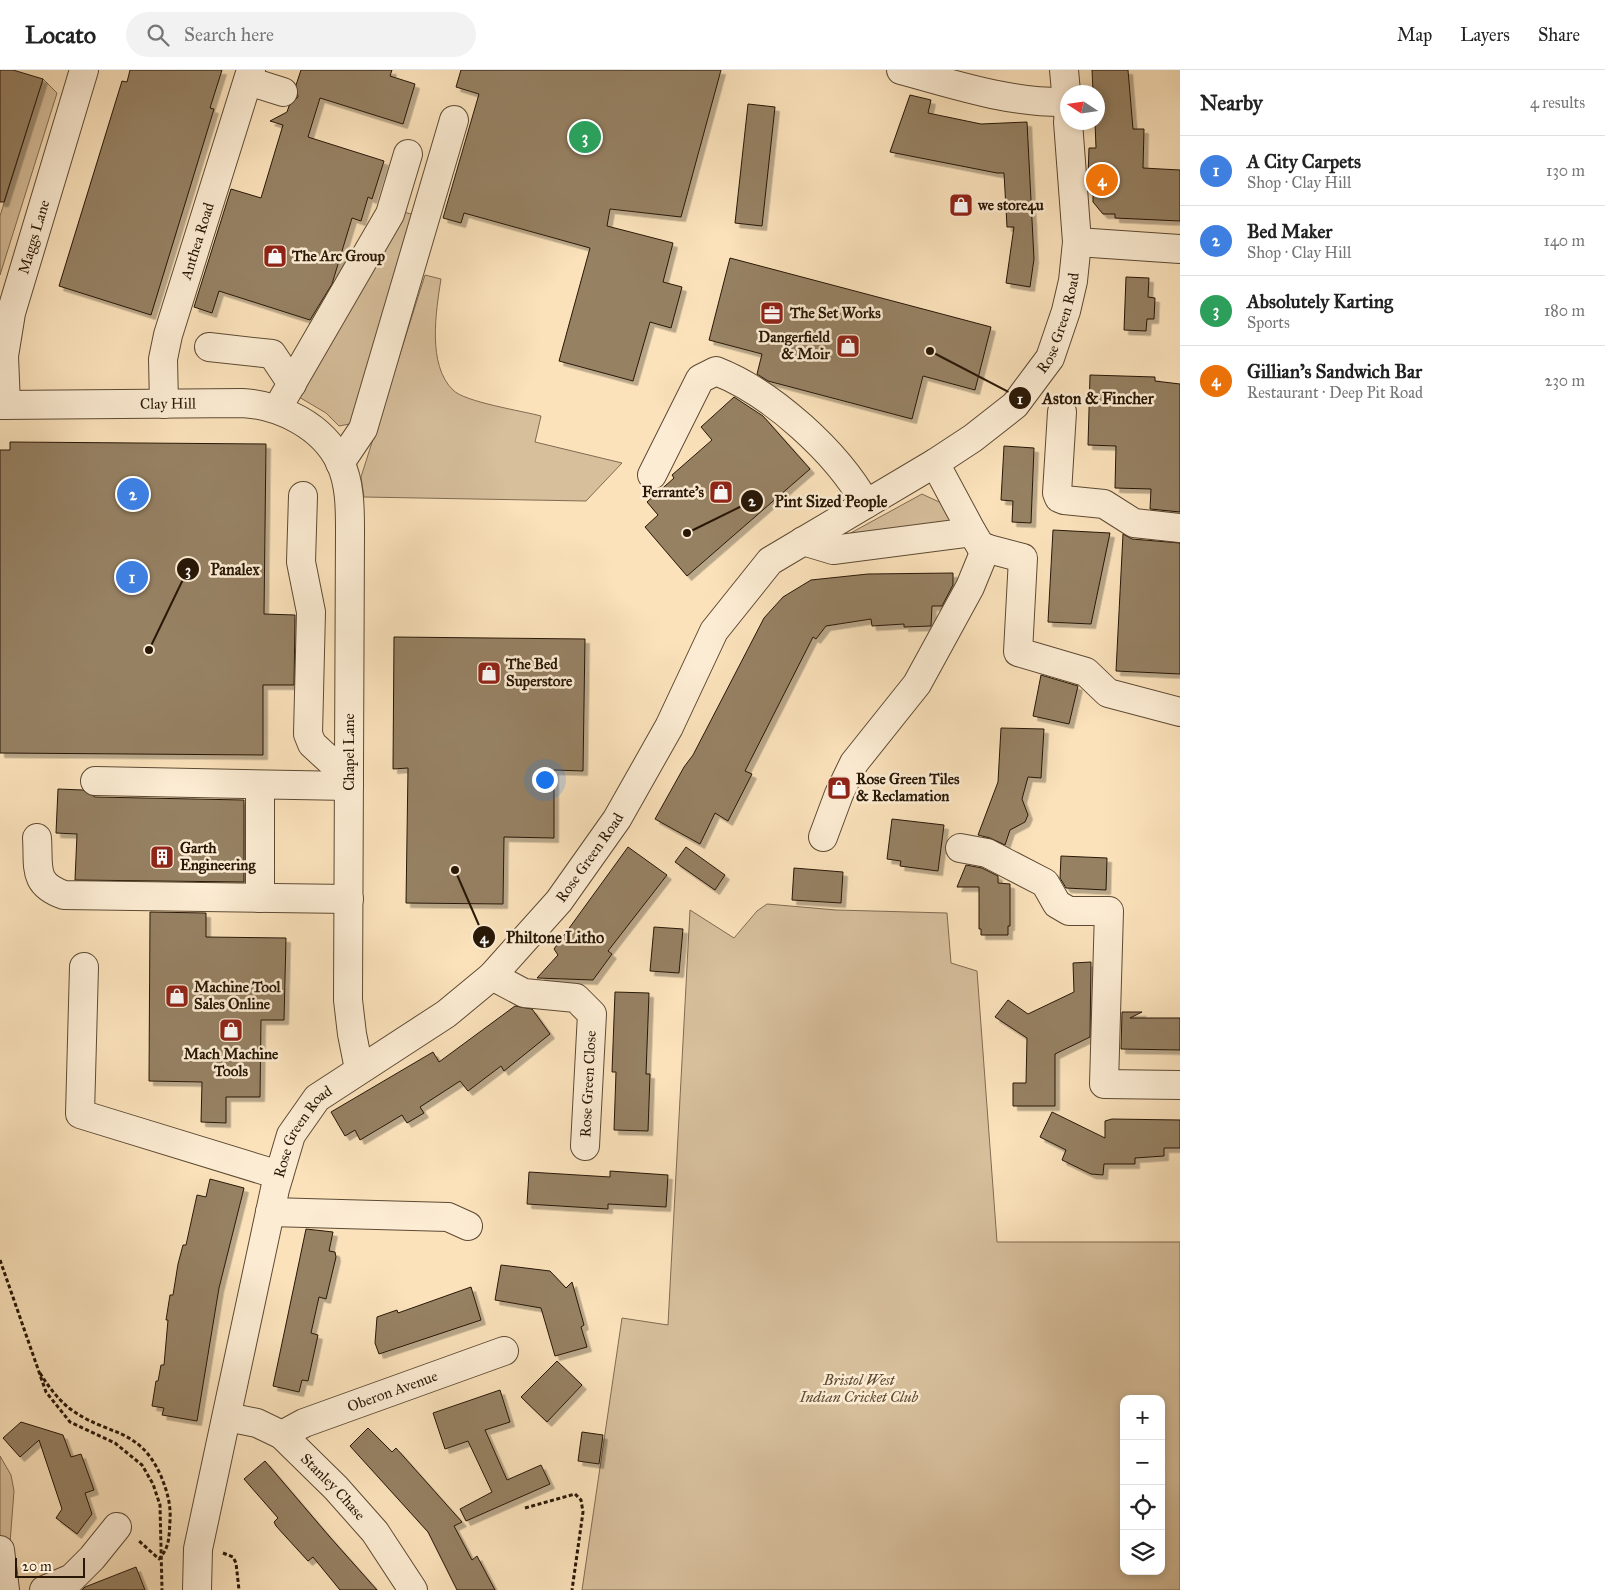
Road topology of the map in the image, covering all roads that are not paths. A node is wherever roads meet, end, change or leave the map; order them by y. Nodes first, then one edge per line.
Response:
1 (901, 70) edge
2 (1064, 70) edge
3 (80, 71) edge
4 (250, 76) edge
5 (1065, 85) edge
6 (283, 92) dead end
7 (1060, 110) edge
8 (454, 120) dead end
9 (1068, 130) edge
10 (408, 154) dead end
11 (1077, 242) junction
12 (1180, 249) edge
13 (209, 347) dead end
14 (292, 384) junction
15 (164, 404) junction
16 (3, 405) edge
17 (277, 409) junction
18 (1062, 412) dead end
19 (325, 440) joint
20 (340, 463) junction
21 (935, 464) junction
22 (652, 475) dead end
23 (303, 496) dead end
24 (866, 504) junction
25 (1180, 528) edge
26 (979, 540) junction
27 (803, 541) junction
28 (1180, 712) edge
29 (95, 781) dead end
30 (349, 782) junction
31 (260, 786) junction
32 (824, 837) dead end
33 (37, 838) dead end
34 (960, 848) dead end
35 (260, 898) junction
36 (349, 899) junction
37 (84, 967) dead end
38 (492, 976) junction
39 (359, 1069) junction
40 (1180, 1085) edge
41 (585, 1146) dead end
42 (279, 1175) junction
43 (270, 1212) junction
44 (468, 1226) dead end
45 (504, 1351) dead end
46 (227, 1417) junction
47 (282, 1435) junction
48 (117, 1527) dead end
49 (0, 1550) edge
50 (5, 1590) edge
51 (44, 1590) edge
52 (197, 1590) edge
53 (413, 1590) edge

1 - 7 street
2 - 5 street, Rose Green Road
3 - 16 street, Maggs Lane
4 - 6 street, Anthea Road
4 - 15 street, Anthea Road
8 - 20 street
9 - 11 street, Rose Green Road
10 - 14 street
11 - 12 street
11 - 21 street, Rose Green Road
13 - 14 street
14 - 17 street
15 - 16 street, Clay Hill
15 - 17 street, Clay Hill
17 - 19 street, Clay Hill
18 - 25 street
19 - 20 street, Chapel Lane
20 - 30 street, Chapel Lane
21 - 24 street, Rose Green Road
21 - 26 street
22 - 24 street
23 - 30 street
24 - 27 street, Rose Green Road
26 - 27 street
26 - 28 street
26 - 32 street
27 - 38 street, Rose Green Road
29 - 31 street
30 - 31 street
30 - 36 street, Chapel Lane
31 - 35 street
33 - 35 street
34 - 40 street
35 - 36 street
36 - 39 street, Chapel Lane
37 - 42 street
38 - 39 street, Rose Green Road
38 - 41 street, Rose Green Close
39 - 42 street, Rose Green Road
42 - 43 street, Rose Green Road
43 - 44 street
43 - 46 street, Rose Green Road
45 - 47 street, Oberon Avenue
46 - 47 street, Stanley Chase
46 - 52 street, Rose Green Road
47 - 53 street, Stanley Chase
48 - 51 street
49 - 50 street

